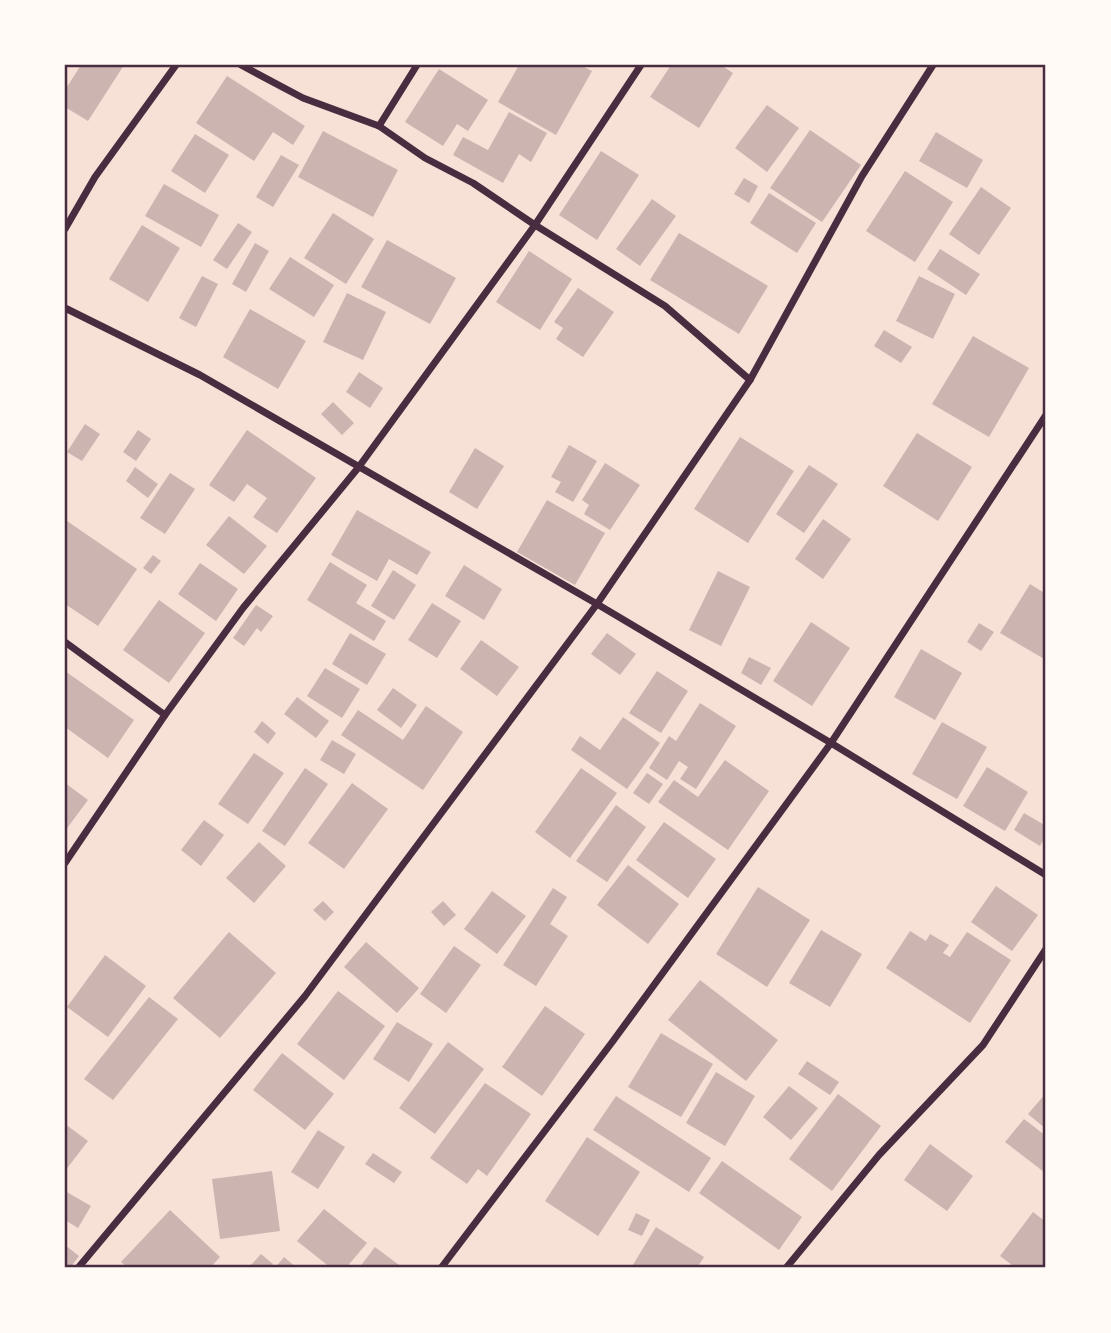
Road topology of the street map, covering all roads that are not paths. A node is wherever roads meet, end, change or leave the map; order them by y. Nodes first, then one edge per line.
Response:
1 (176, 65) edge
2 (241, 65) edge
3 (417, 65) edge
4 (640, 65) edge
5 (933, 65) edge
6 (379, 126) junction
7 (535, 225) junction
8 (65, 229) edge
9 (65, 308) edge
10 (750, 380) junction
11 (1046, 415) edge
12 (358, 468) junction
13 (597, 604) junction
14 (65, 642) edge
15 (165, 715) junction
16 (831, 743) junction
17 (65, 863) edge
18 (1046, 874) edge
19 (1046, 949) edge
20 (78, 1268) edge
21 (440, 1268) edge
22 (786, 1268) edge

1 - 8 street
2 - 6 street
3 - 6 street
4 - 7 street
5 - 10 street
6 - 7 street
7 - 10 street
7 - 12 street
9 - 12 street
10 - 13 street
11 - 16 street
12 - 13 street
12 - 15 street
13 - 16 street
13 - 20 street
14 - 15 street
15 - 17 street
16 - 18 street
16 - 21 street
19 - 22 street

